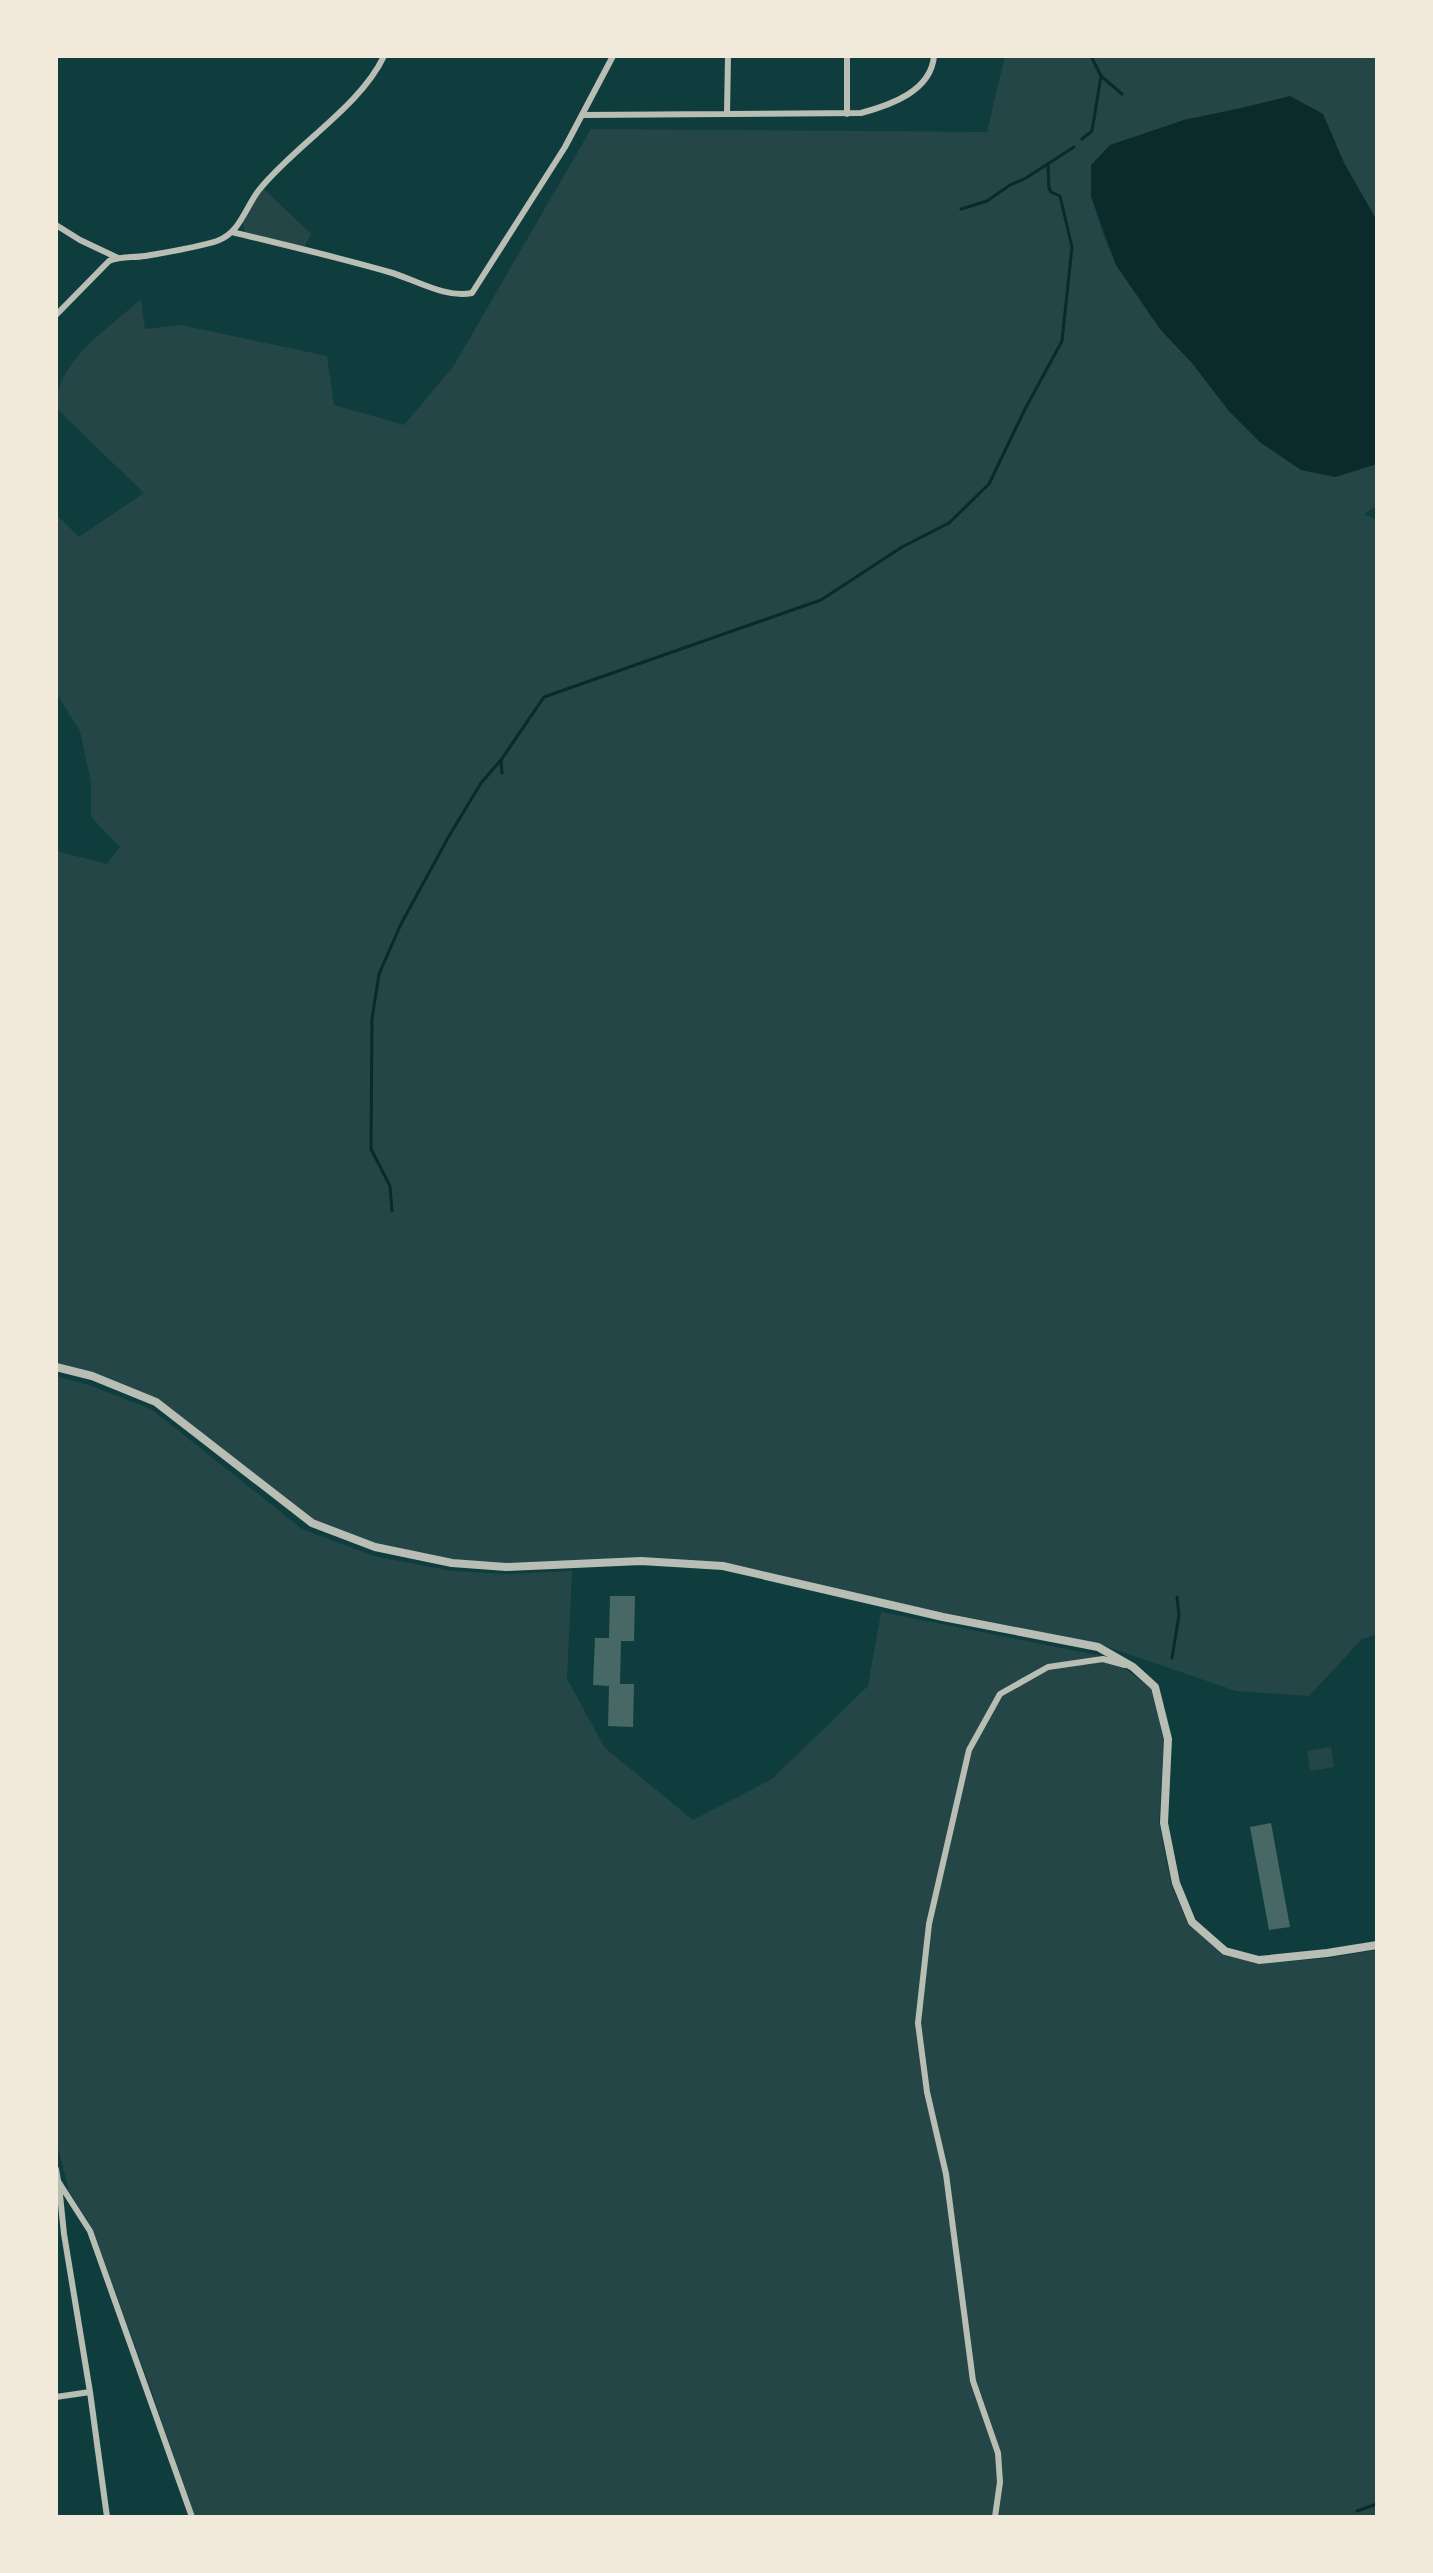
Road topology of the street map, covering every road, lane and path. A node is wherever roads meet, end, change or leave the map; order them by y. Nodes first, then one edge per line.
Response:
1 (384, 56) edge
2 (613, 56) edge
3 (728, 56) edge
4 (847, 56) edge
5 (934, 56) edge
6 (727, 113) junction
7 (847, 114) junction
8 (582, 115) junction
9 (56, 225) edge
10 (232, 232) junction
11 (118, 258) junction
12 (56, 315) edge
13 (56, 1367) edge
14 (1133, 1667) junction
15 (1377, 1945) edge
16 (56, 2169) edge
17 (58, 2181) junction
18 (90, 2392) junction
19 (56, 2397) edge
20 (107, 2517) edge
21 (192, 2517) edge
22 (995, 2517) edge

1 - 10 street
2 - 8 street
3 - 6 street
4 - 7 street
5 - 7 street
6 - 7 street
6 - 8 street
8 - 10 street
9 - 11 street
10 - 11 street
11 - 12 street
13 - 14 street
14 - 15 street
14 - 22 street
16 - 17 street
17 - 18 street
17 - 21 street
18 - 19 street
18 - 20 street

